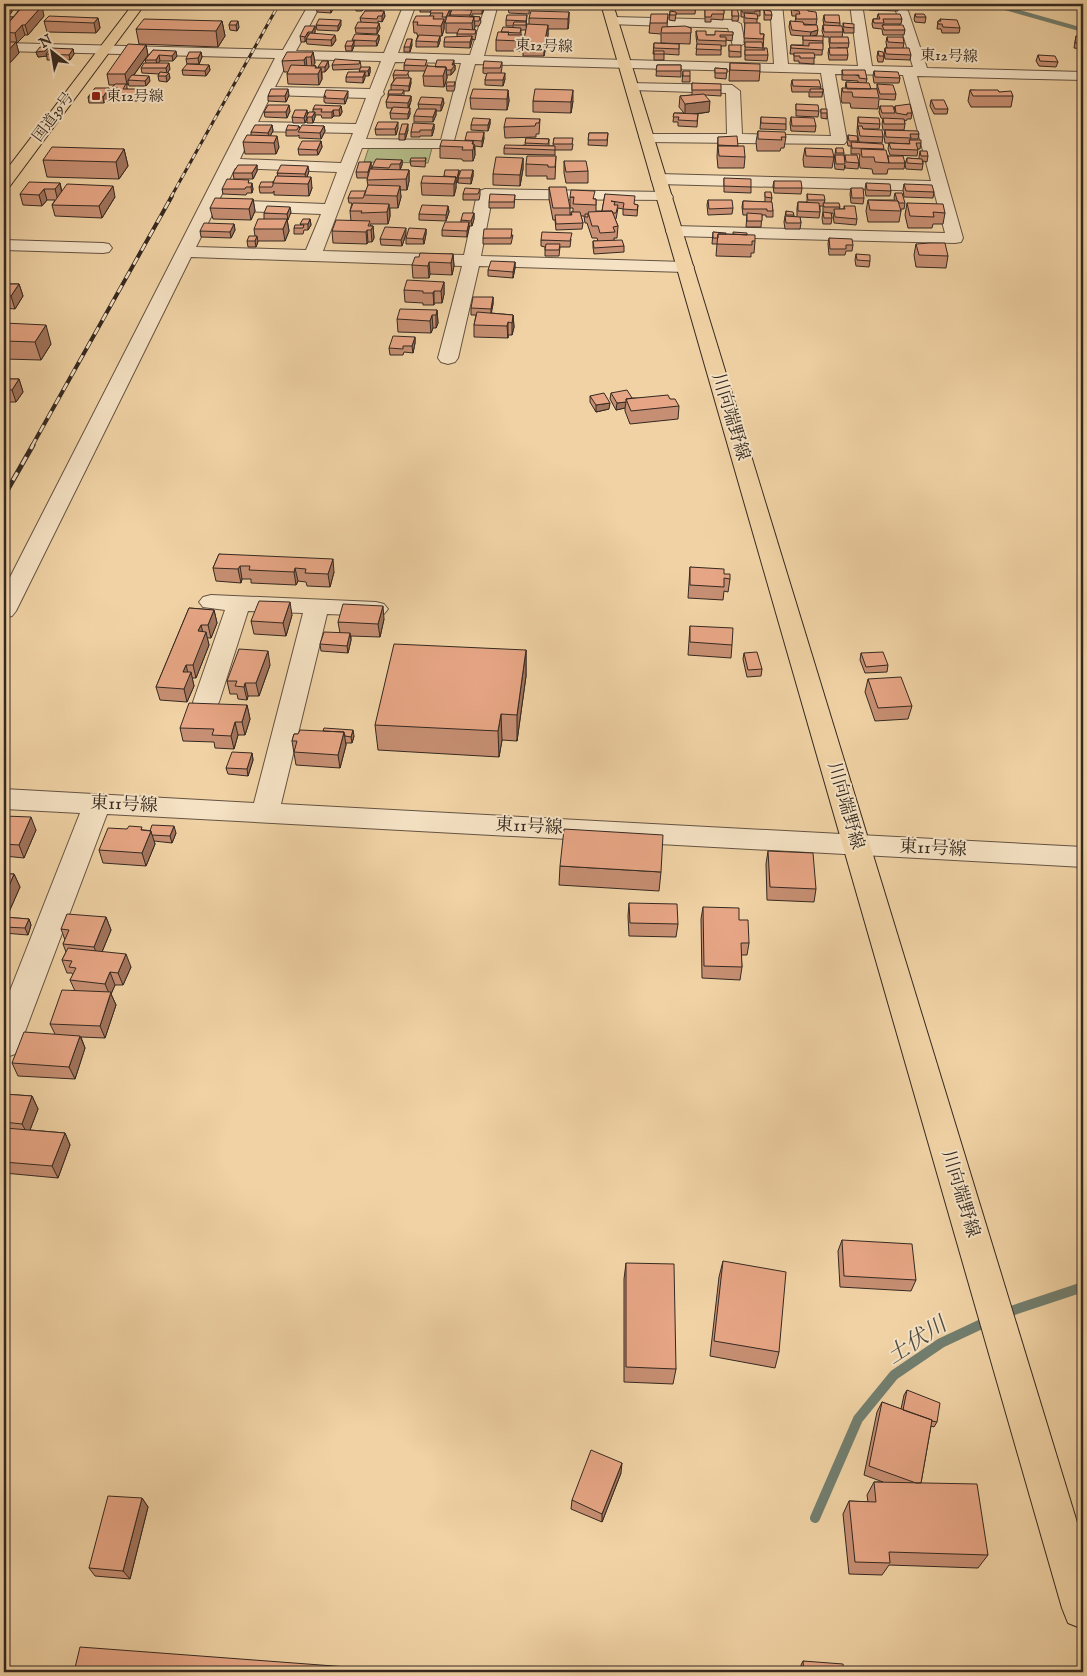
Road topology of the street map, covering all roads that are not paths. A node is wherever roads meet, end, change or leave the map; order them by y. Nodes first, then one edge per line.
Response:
1 (139, 4) edge
2 (315, 4) edge
3 (410, 4) edge
4 (492, 4) edge
5 (776, 4) edge
6 (856, 4) edge
7 (902, 11) dead end
8 (610, 12) edge
9 (738, 43) edge
10 (4, 47) edge
11 (104, 50) junction
12 (285, 55) junction
13 (390, 58) junction
14 (473, 60) junction
15 (626, 64) junction
16 (781, 67) junction
17 (827, 69) junction
18 (866, 70) junction
19 (915, 71) junction
20 (1083, 76) edge
21 (632, 86) junction
22 (265, 91) junction
23 (377, 94) junction
24 (248, 126) junction
25 (360, 136) junction
26 (647, 137) junction
27 (734, 138) junction
28 (229, 163) junction
29 (348, 168) junction
30 (4, 183) edge
31 (942, 186) junction
32 (662, 188) junction
33 (208, 205) junction
34 (331, 209) junction
35 (674, 230) junction
36 (4, 245) edge
37 (103, 248) dead end
38 (185, 252) junction
39 (313, 255) junction
40 (472, 260) junction
41 (685, 267) junction
42 (448, 358) dead end
43 (211, 602) dead end
44 (239, 603) junction
45 (318, 606) junction
46 (376, 609) edge
47 (4, 611) edge
48 (206, 702) edge
49 (4, 799) edge
50 (97, 804) junction
51 (264, 813) junction
52 (856, 845) junction
53 (1083, 857) edge
54 (15, 985) edge
55 (4, 1045) edge
56 (1083, 1608) edge

1 - 11 main road, 国道39号
2 - 12 street
3 - 13 street
4 - 14 street
5 - 16 street
6 - 18 street
7 - 19 street
8 - 9 street
8 - 15 main road, 川向端野線
10 - 11 street, 東12号線
11 - 12 street, 東12号線
11 - 30 main road, 国道39号
12 - 13 street, 東12号線
12 - 22 street
13 - 14 street, 東12号線
13 - 23 street
14 - 15 street, 東12号線
14 - 25 street
15 - 16 street, 東12号線
15 - 21 main road, 川向端野線
16 - 17 street, 東12号線
17 - 18 street, 東12号線
17 - 27 street
18 - 19 street, 東12号線
19 - 20 street, 東12号線
19 - 31 street
21 - 26 main road, 川向端野線
21 - 27 street
22 - 23 street
22 - 24 street
23 - 25 street
24 - 25 street
24 - 28 street
25 - 29 street
26 - 27 street
26 - 32 main road, 川向端野線
28 - 29 street
28 - 33 street
29 - 34 street
31 - 32 street
31 - 35 street
32 - 35 main road, 川向端野線
32 - 40 street
33 - 34 street
33 - 38 street
34 - 39 street
35 - 41 main road, 川向端野線
36 - 37 street
38 - 39 street
38 - 47 street
39 - 40 street
40 - 41 street
40 - 42 street
41 - 52 main road, 川向端野線
43 - 44 street
44 - 45 street
44 - 48 street
45 - 46 street
45 - 51 street
49 - 50 street, 東11号線
50 - 51 street, 東11号線
50 - 54 street
51 - 52 street, 東11号線
52 - 53 street, 東11号線
52 - 56 main road, 川向端野線
54 - 55 street

